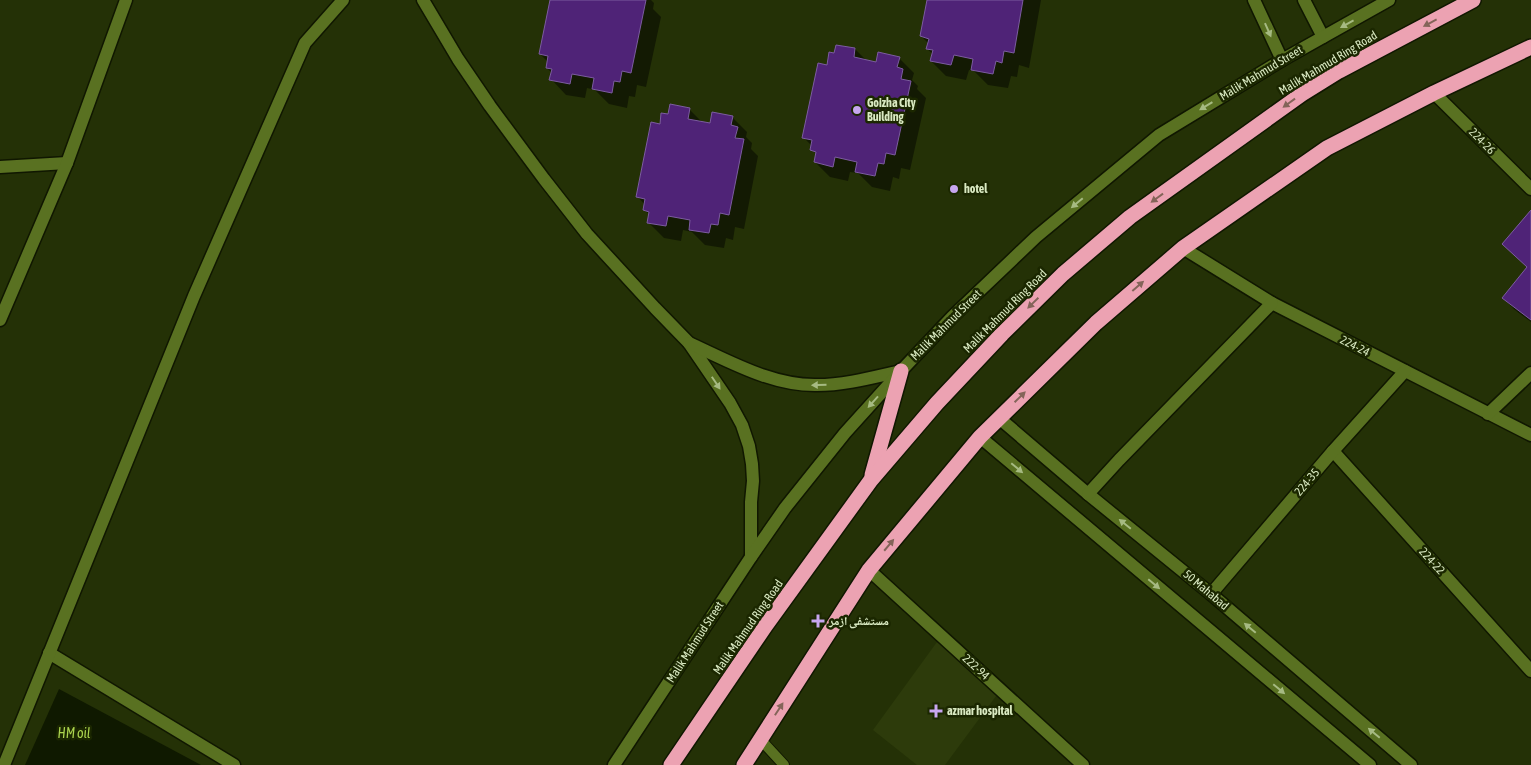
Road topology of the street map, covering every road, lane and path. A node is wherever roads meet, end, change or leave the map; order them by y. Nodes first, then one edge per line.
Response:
1 (126, 0) edge
2 (343, 0) edge
3 (423, 0) edge
4 (1254, 0) edge
5 (1304, 0) edge
6 (1389, 0) edge
7 (1473, 0) edge
8 (1323, 37) junction
9 (1531, 47) edge
10 (1282, 60) junction
11 (1434, 93) junction
12 (67, 163) junction
13 (0, 167) edge
14 (1531, 189) edge
15 (1183, 248) junction
16 (1272, 303) junction
17 (0, 320) edge
18 (689, 343) junction
19 (901, 371) junction
20 (1404, 371) junction
21 (1531, 373) edge
22 (1488, 414) junction
23 (999, 418) junction
24 (1531, 435) edge
25 (980, 437) junction
26 (1334, 451) junction
27 (871, 480) junction
28 (1088, 494) junction
29 (751, 557) junction
30 (869, 570) junction
31 (1211, 594) junction
32 (49, 653) junction
33 (1531, 671) edge
34 (760, 739) junction
35 (4, 765) edge
36 (234, 765) edge
37 (614, 765) edge
38 (671, 765) edge
39 (744, 765) edge
40 (784, 765) edge
41 (1083, 765) edge
42 (1370, 765) edge
43 (1411, 765) edge

1 - 12 street
2 - 32 street
3 - 18 street
4 -> 10 street
5 - 8 street
6 -> 8 street, Malik Mahmud Street
7 -> 27 highway, Malik Mahmud Ring Road
8 - 10 street, Malik Mahmud Street
9 - 11 highway
10 -> 19 street, Malik Mahmud Street
11 - 14 street, 224-26
11 - 15 highway
12 - 13 street
12 - 17 street
15 - 16 street, 224-24
23 -> 15 highway
16 - 20 street, 224-24
16 - 28 street
19 -> 18 street
18 -> 29 street
19 - 27 highway
19 -> 29 street, Malik Mahmud Street
20 - 22 street, 224-24
20 - 26 street, 224-35
21 - 22 street
22 - 24 street, 224-24
23 - 25 highway
23 - 28 street, 50 Mahabad
30 -> 25 highway
25 -> 42 street
26 - 31 street, 224-35
26 - 33 street, 224-22
27 - 38 highway, Malik Mahmud Ring Road
31 -> 28 street, 50 Mahabad
29 - 37 street, Malik Mahmud Street
34 -> 30 highway
30 - 41 street, 222-94
43 -> 31 street, 50 Mahabad
32 - 35 street
32 - 36 street
34 - 39 highway
34 - 40 lane

